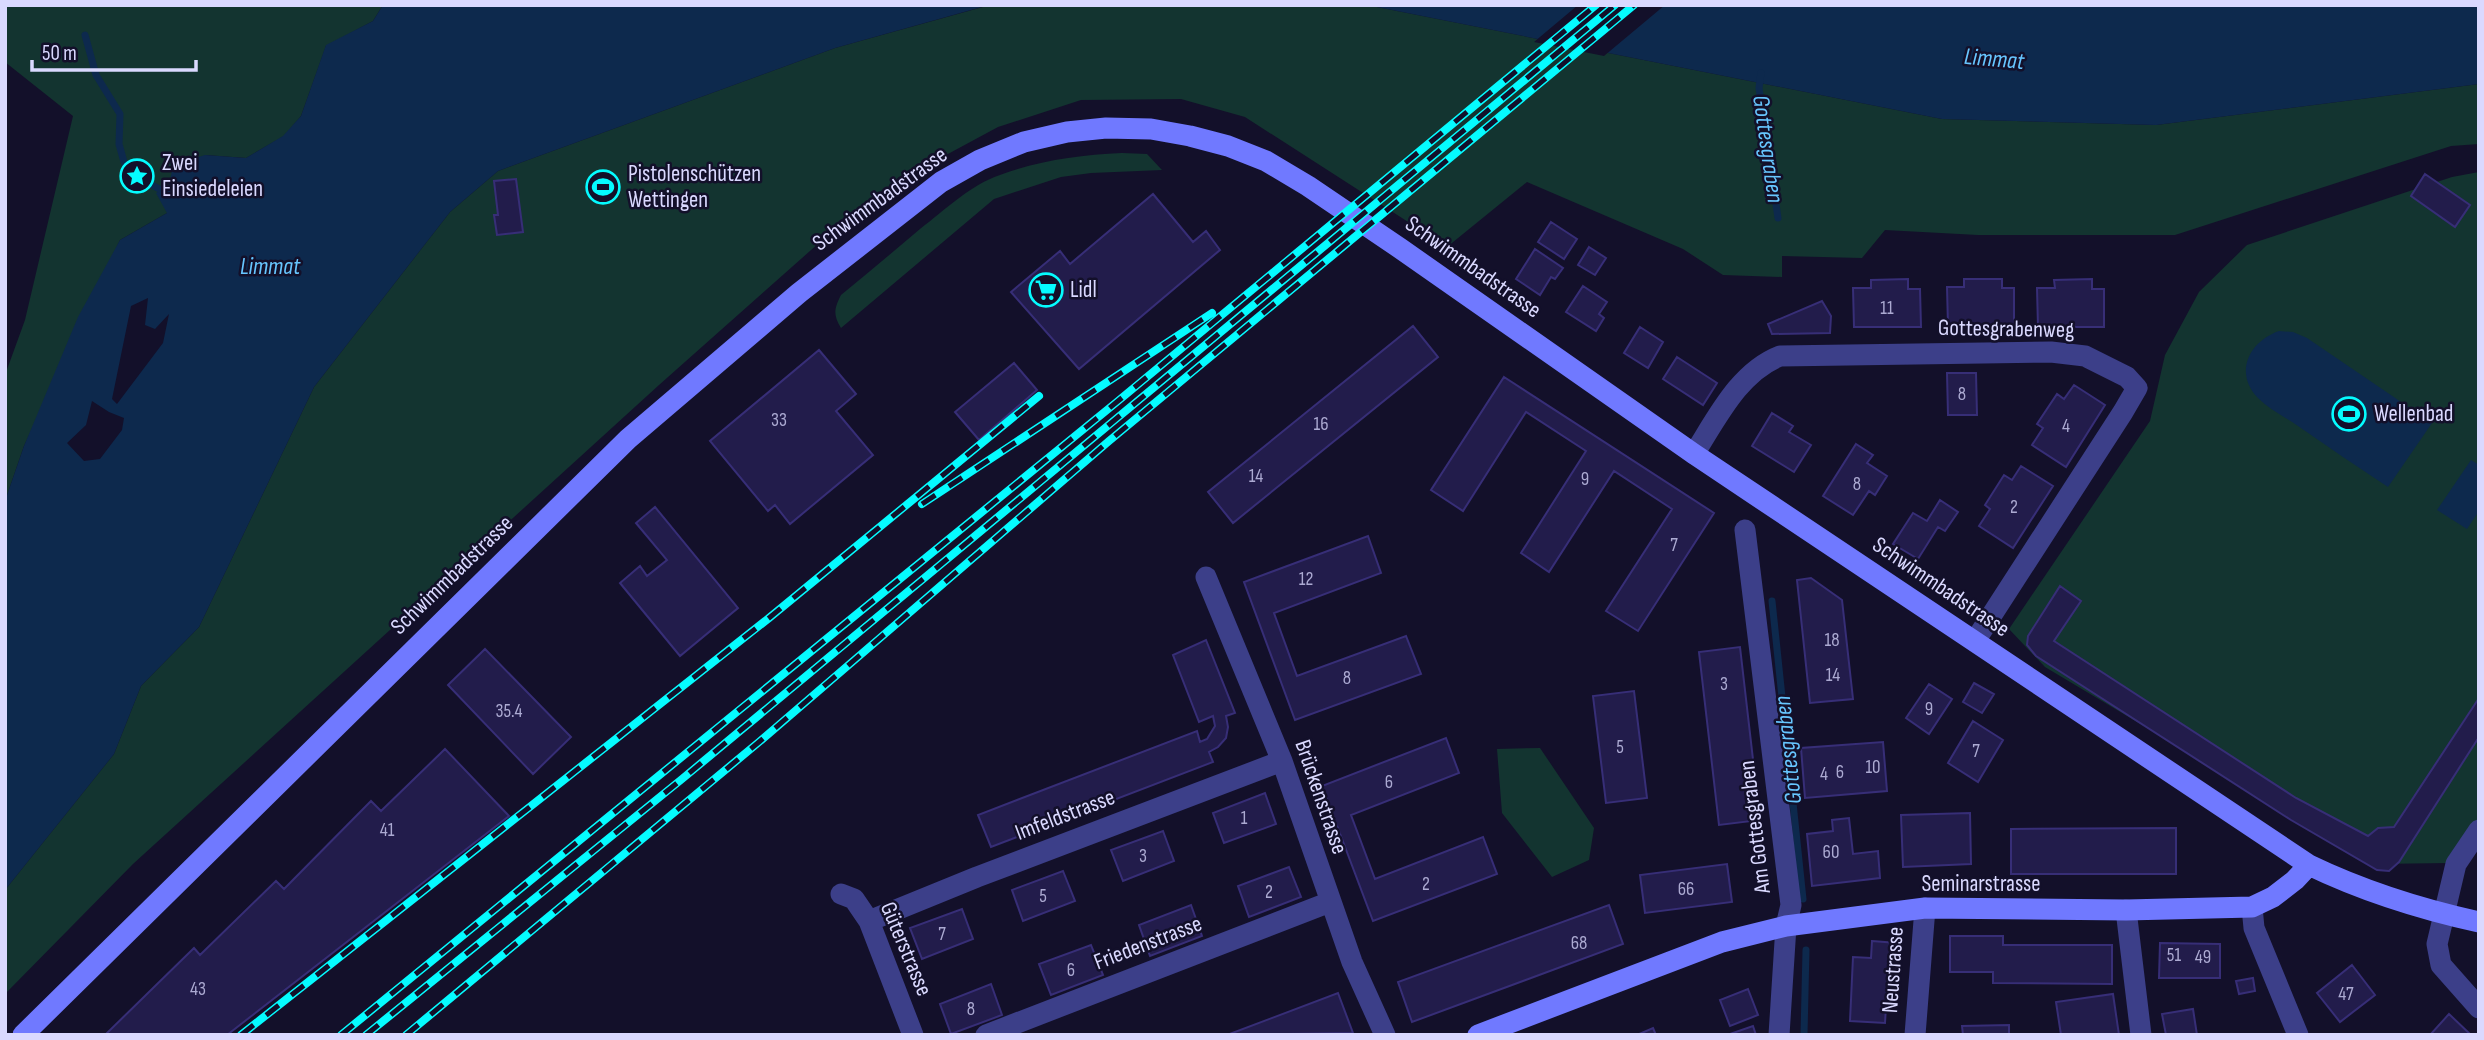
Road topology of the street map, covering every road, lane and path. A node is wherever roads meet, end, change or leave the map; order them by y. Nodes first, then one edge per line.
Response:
1 (1694, 454) junction
2 (1745, 530) dead end
3 (1206, 577) dead end
4 (1975, 641) junction
5 (1282, 761) junction
6 (2479, 830) edge
7 (2309, 864) junction
8 (841, 894) dead end
9 (1330, 902) junction
10 (2252, 907) junction
11 (1924, 908) junction
12 (2126, 911) junction
13 (2443, 914) junction
14 (869, 921) junction
15 (2479, 922) edge
16 (1786, 926) junction
17 (2479, 1009) edge
18 (23, 1035) edge
19 (913, 1035) edge
20 (986, 1035) edge
21 (1385, 1035) edge
22 (1478, 1035) edge
23 (1779, 1035) edge
24 (1915, 1035) edge
25 (2141, 1035) edge
26 (2298, 1035) edge

1 - 4 main road, Schwimmbadstrasse
1 - 4 street, Gottesgrabenweg
1 - 18 main road, Schwimmbadstrasse
2 - 16 street, Am Gottesgraben
3 - 5 street, Brückenstrasse
4 - 7 main road, Schwimmbadstrasse
5 - 9 street, Brückenstrasse
5 - 14 street, Imfeldstrasse
6 - 13 street
7 - 10 main road, Seminarstrasse
7 - 13 main road
8 - 14 street, Güterstrasse
9 - 20 street, Friedenstrasse
9 - 21 street, Brückenstrasse
10 - 12 main road, Seminarstrasse
10 - 26 street
11 - 12 main road, Seminarstrasse
11 - 16 main road, Seminarstrasse
11 - 24 street, Neustrasse
12 - 25 street
13 - 15 main road
13 - 17 street
14 - 19 street, Güterstrasse
16 - 22 main road, Seminarstrasse
16 - 23 street, Am Gottesgraben

